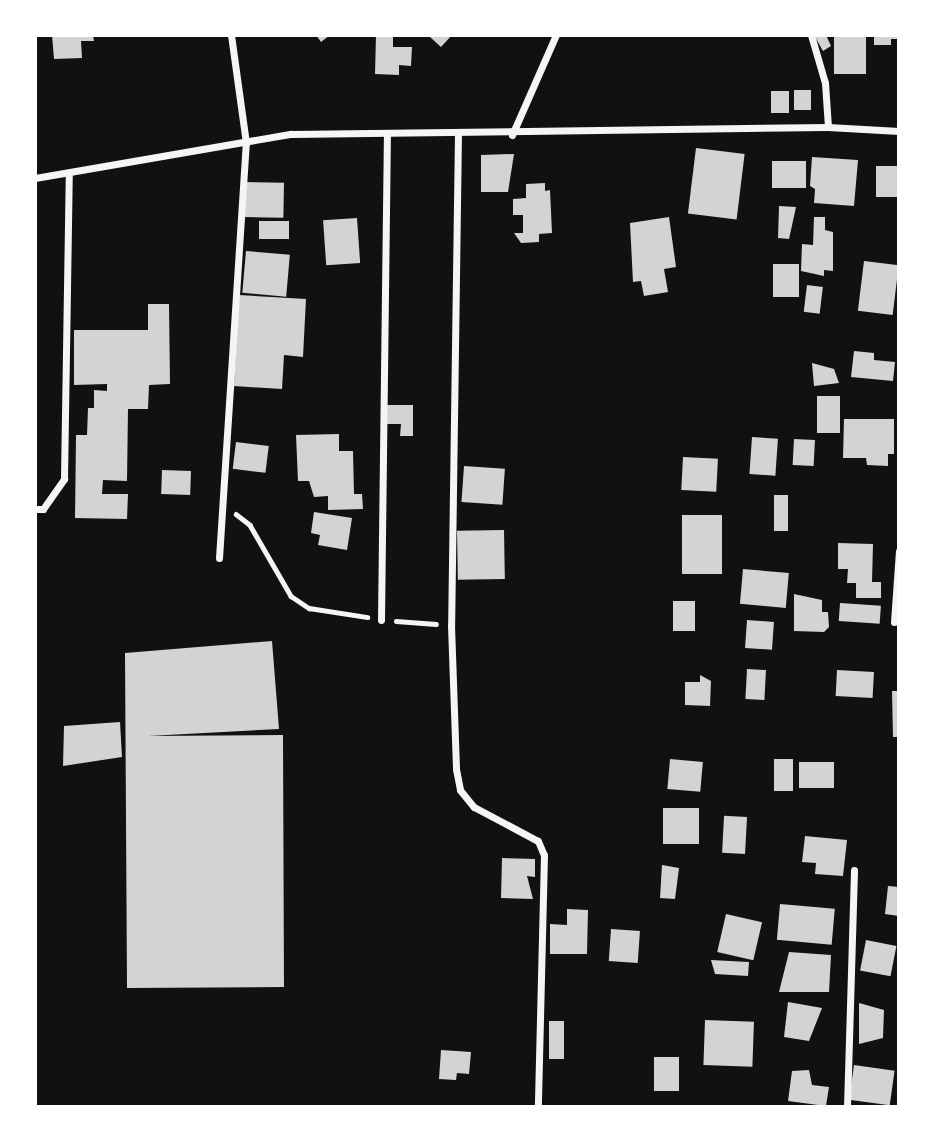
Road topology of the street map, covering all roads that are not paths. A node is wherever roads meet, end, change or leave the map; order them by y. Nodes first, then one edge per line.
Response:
1 (230, 35) edge
2 (556, 35) edge
3 (811, 35) edge
4 (828, 127) junction
5 (899, 131) edge
6 (387, 133) junction
7 (458, 133) junction
8 (512, 135) junction
9 (246, 143) junction
10 (69, 173) junction
11 (35, 178) edge
12 (35, 509) edge
13 (899, 551) edge
14 (219, 558) dead end
15 (381, 620) road end
16 (894, 622) dead end
17 (854, 870) dead end
18 (538, 1107) edge
19 (847, 1107) edge

1 - 9 street
2 - 8 street
3 - 4 street
4 - 5 street
4 - 8 street
6 - 7 street
6 - 9 street
6 - 15 street
7 - 8 street
7 - 18 street
9 - 10 street
9 - 14 street
10 - 11 street
10 - 12 street
13 - 16 street
17 - 19 street

